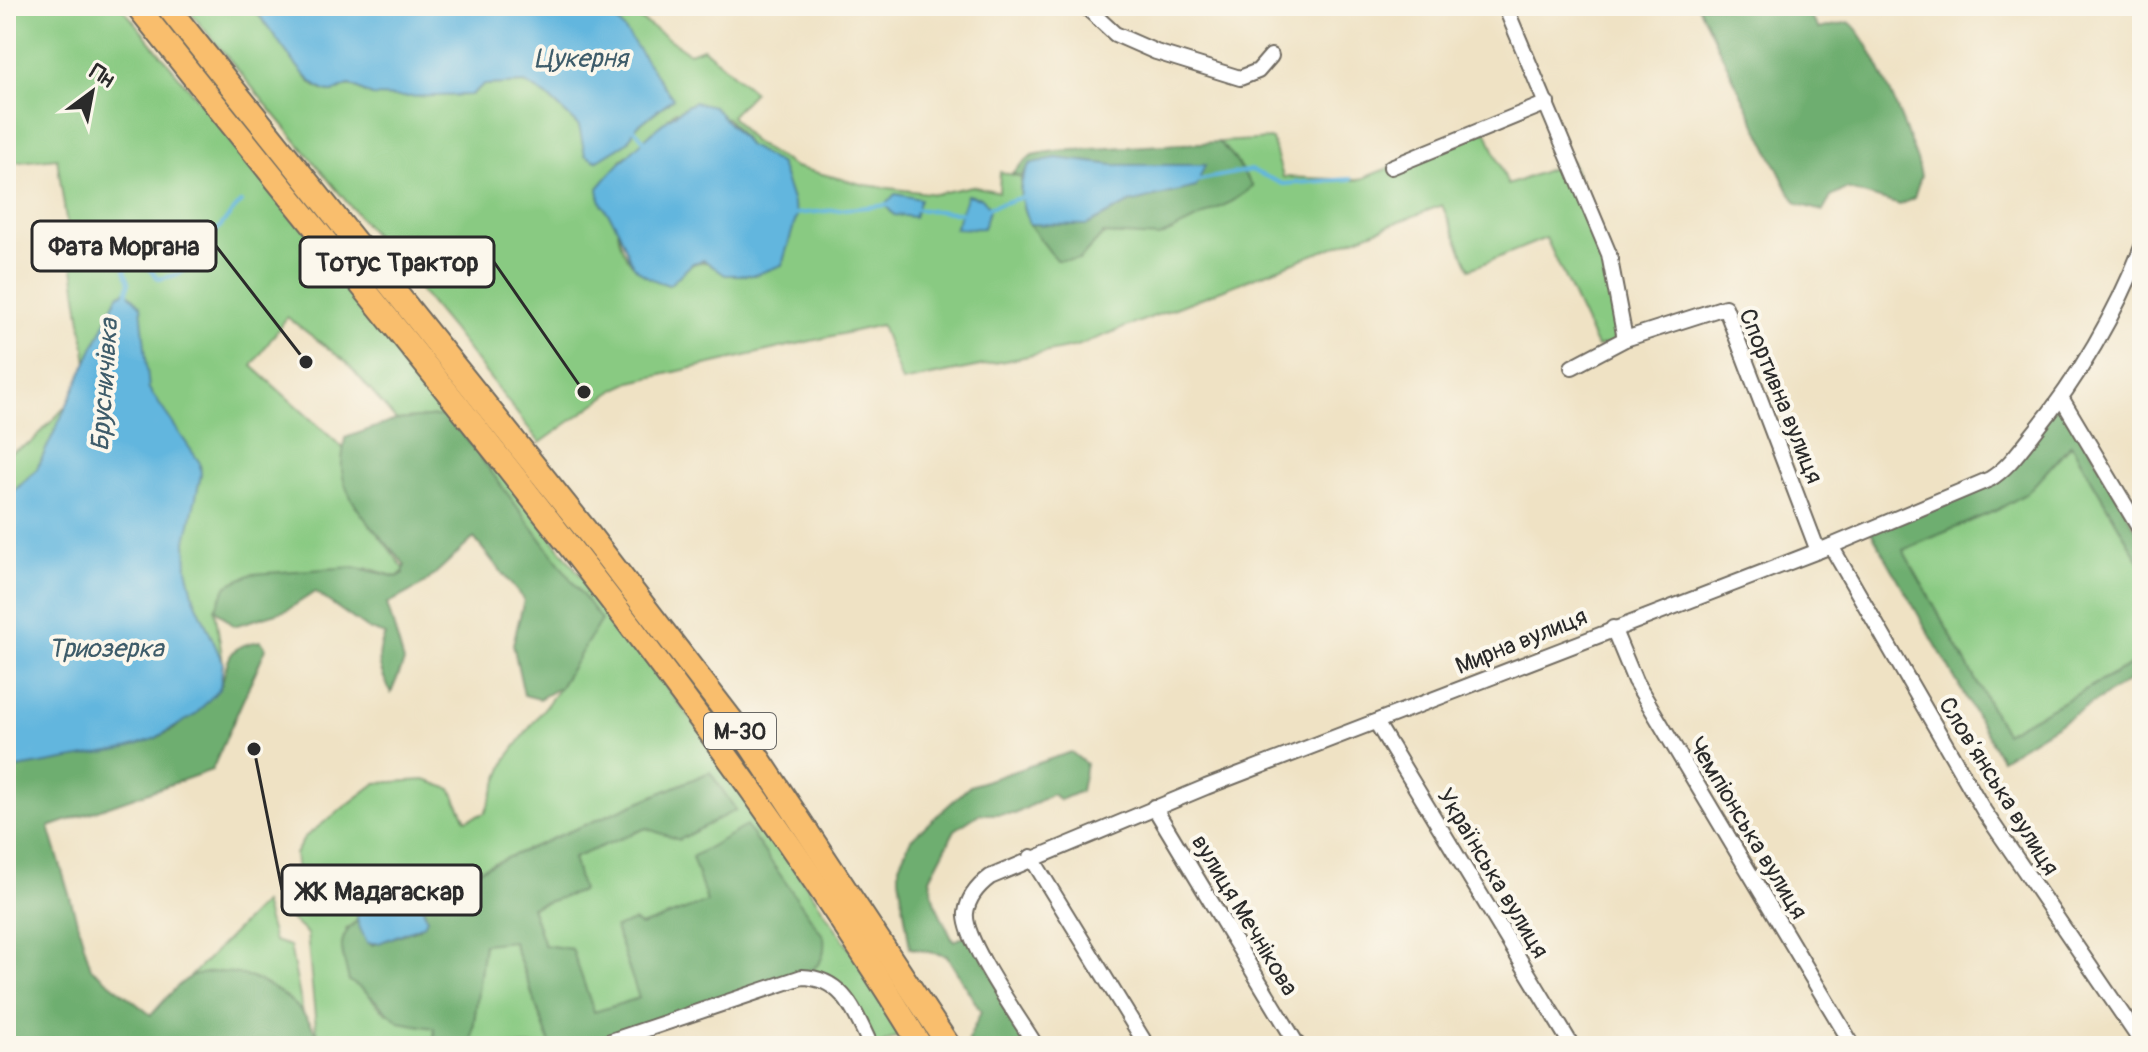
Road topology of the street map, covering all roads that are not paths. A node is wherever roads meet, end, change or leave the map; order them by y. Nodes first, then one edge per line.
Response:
1 (137, 6) edge
2 (167, 6) edge
3 (1085, 6) edge
4 (1505, 6) edge
5 (1271, 56) dead end
6 (1547, 103) junction
7 (1391, 167) dead end
8 (2142, 247) edge
9 (1625, 339) junction
10 (1572, 367) dead end
11 (2062, 399) junction
12 (2142, 533) edge
13 (1824, 548) junction
14 (1613, 628) junction
15 (1376, 722) junction
16 (1154, 807) junction
17 (1031, 857) junction
18 (2142, 1043) edge
19 (596, 1046) edge
20 (871, 1046) edge
21 (921, 1046) edge
22 (949, 1046) edge
23 (1036, 1046) edge
24 (1147, 1046) edge
25 (1298, 1046) edge
26 (1572, 1046) edge
27 (1853, 1046) edge

1 - 21 highway, М-30
2 - 22 highway, М-30
3 - 5 street
4 - 6 street
6 - 7 street
6 - 9 street
8 - 11 street, Мирна вулиця
9 - 10 street, Спортивна вулиця
9 - 13 street, Спортивна вулиця
11 - 12 street
11 - 13 street, Мирна вулиця
13 - 14 street, Мирна вулиця
13 - 18 street, Словʼянська вулиця
14 - 15 street, Мирна вулиця
14 - 27 street, Чемпіонська вулиця
15 - 16 street, Мирна вулиця
15 - 26 street, Українська вулиця
16 - 17 street, Мирна вулиця
16 - 25 street, вулиця Мечнікова
17 - 23 street, Мирна вулиця
17 - 24 street
19 - 20 street

